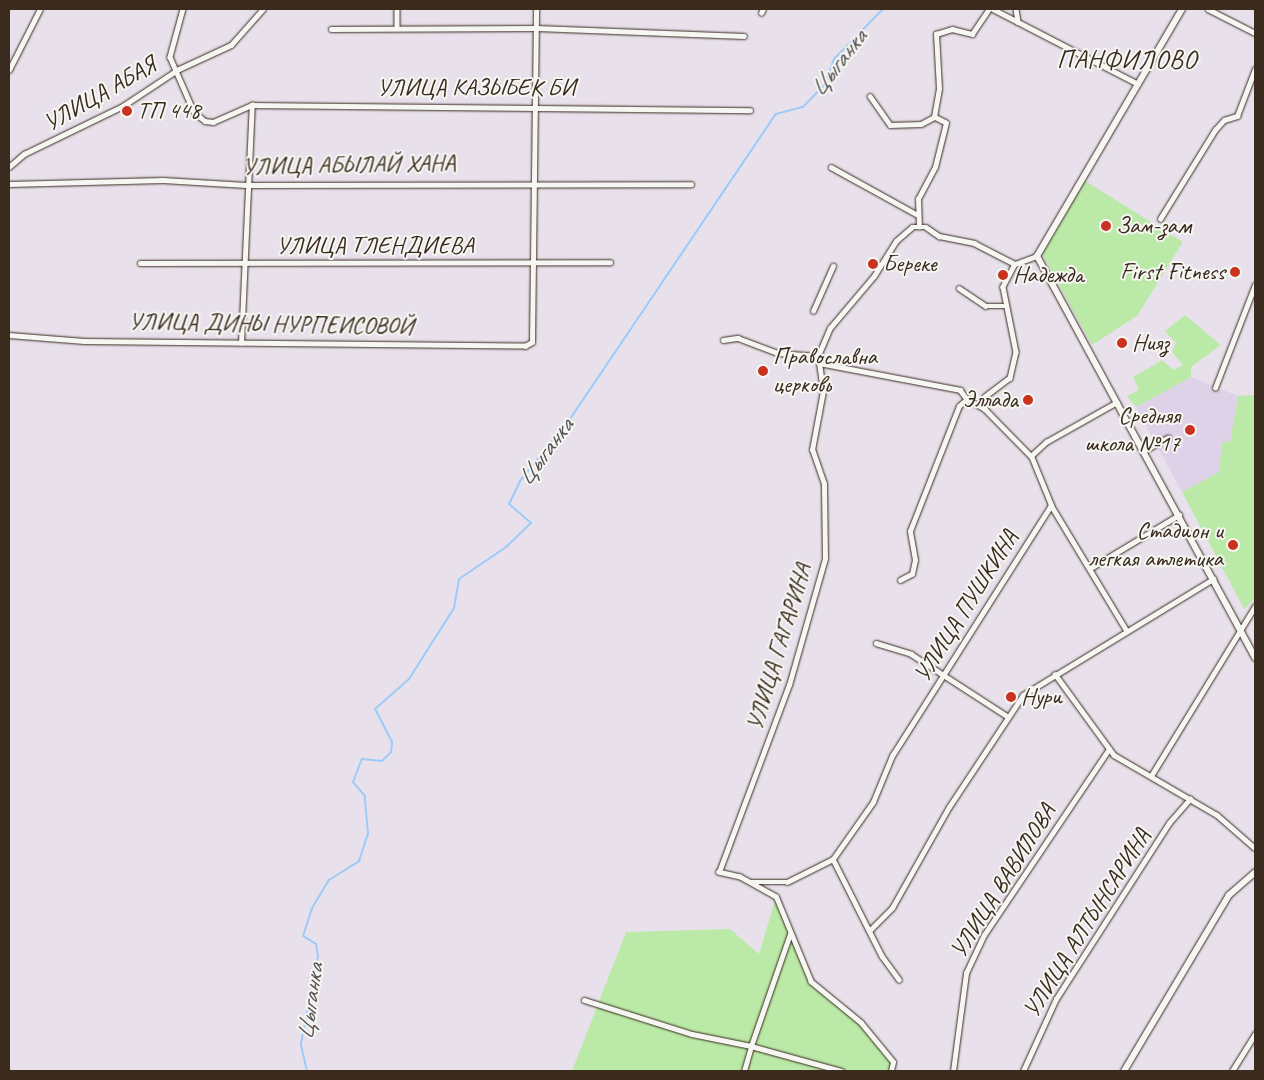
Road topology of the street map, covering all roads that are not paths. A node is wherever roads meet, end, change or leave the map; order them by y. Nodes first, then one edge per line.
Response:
1 (40, 9) edge
2 (183, 9) edge
3 (263, 9) edge
4 (396, 9) edge
5 (536, 9) edge
6 (991, 9) edge
7 (1016, 9) edge
8 (1182, 9) edge
9 (1208, 9) edge
10 (1018, 22) junction
11 (397, 28) junction
12 (537, 28) junction
13 (331, 29) dead end
14 (1255, 34) edge
15 (744, 36) dead end
16 (179, 69) junction
17 (1255, 69) edge
18 (9, 70) edge
19 (1138, 84) junction
20 (870, 96) dead end
21 (252, 104) junction
22 (536, 106) junction
23 (750, 110) dead end
24 (934, 117) junction
25 (9, 167) edge
26 (831, 168) dead end
27 (533, 181) junction
28 (9, 184) edge
29 (691, 184) dead end
30 (246, 185) junction
31 (916, 214) junction
32 (1160, 219) dead end
33 (919, 227) junction
34 (1037, 256) junction
35 (610, 262) dead end
36 (140, 263) dead end
37 (532, 263) junction
38 (247, 264) junction
39 (1015, 264) junction
40 (833, 266) dead end
41 (1255, 285) edge
42 (959, 288) dead end
43 (1254, 293) edge
44 (1005, 306) junction
45 (813, 311) dead end
46 (9, 335) edge
47 (723, 340) dead end
48 (241, 343) junction
49 (818, 356) junction
50 (819, 363) junction
51 (1215, 388) dead end
52 (985, 397) junction
53 (967, 399) junction
54 (975, 402) junction
55 (1116, 402) junction
56 (985, 409) junction
57 (1168, 438) dead end
58 (1145, 450) junction
59 (1031, 456) junction
60 (1051, 505) junction
61 (1179, 514) junction
62 (1091, 568) junction
63 (1214, 579) junction
64 (900, 580) dead end
65 (1255, 606) edge
66 (1127, 632) junction
67 (1240, 633) junction
68 (876, 643) dead end
69 (1255, 658) edge
70 (944, 672) junction
71 (1055, 674) junction
72 (1007, 716) junction
73 (1108, 749) junction
74 (1151, 776) junction
75 (1190, 799) junction
76 (1255, 848) edge
77 (833, 859) junction
78 (1255, 872) edge
79 (749, 882) junction
80 (869, 932) junction
81 (790, 934) junction
82 (899, 979) dead end
83 (584, 1000) dead end
84 (1255, 1034) edge
85 (751, 1046) junction
86 (744, 1071) edge
87 (842, 1071) edge
88 (891, 1071) edge
89 (953, 1071) edge
90 (1023, 1071) edge
91 (1124, 1071) edge
92 (1232, 1071) edge

1 - 18 street
2 - 16 street, УЛИЦА АБАЯ
3 - 16 street
4 - 11 street
5 - 12 street
6 - 10 street
6 - 24 street
7 - 10 street
8 - 19 street
9 - 14 street
10 - 19 street
11 - 12 street
11 - 13 street
12 - 15 street
12 - 22 street
16 - 21 street, УЛИЦА КАЗЫБЕК БИ
16 - 25 street, УЛИЦА АБАЯ
17 - 32 street
19 - 34 street
20 - 24 street
21 - 22 street, УЛИЦА КАЗЫБЕК БИ
21 - 30 street
22 - 23 street, УЛИЦА КАЗЫБЕК БИ
22 - 27 street
24 - 31 street
26 - 31 street
27 - 29 street, УЛИЦА АБЫЛАЙ ХАНА
27 - 30 street, УЛИЦА АБЫЛАЙ ХАНА
27 - 37 street
28 - 30 street, УЛИЦА АБЫЛАЙ ХАНА
30 - 38 street
31 - 33 street
33 - 39 street
33 - 49 street
34 - 39 street
34 - 55 street
35 - 37 street, УЛИЦА ТЛЕНДИЕВА
36 - 38 street, УЛИЦА ТЛЕНДИЕВА
37 - 38 street, УЛИЦА ТЛЕНДИЕВА
37 - 48 street, УЛИЦА ДИНЫ НУРПЕИСОВОЙ
38 - 48 street
39 - 44 street
40 - 45 street
41 - 43 street
42 - 44 street
43 - 51 street
44 - 52 street
46 - 48 street, УЛИЦА ДИНЫ НУРПЕИСОВОЙ
47 - 49 street
49 - 50 street, УЛИЦА ГАГАРИНА
50 - 53 street
50 - 79 street, УЛИЦА ГАГАРИНА
52 - 54 street
52 - 56 street
53 - 54 street
53 - 64 street
54 - 56 street
55 - 58 street
55 - 59 street
56 - 59 street
57 - 58 street
58 - 61 street
59 - 60 street
60 - 62 street
60 - 70 street, УЛИЦА ПУШКИНА
61 - 62 street
61 - 63 street
62 - 66 street
63 - 66 street
63 - 67 street
65 - 67 street
66 - 71 street
67 - 69 street
67 - 74 street
68 - 70 street
70 - 72 street
70 - 77 street, УЛИЦА ПУШКИНА
71 - 72 street
71 - 73 street
72 - 80 street
73 - 74 street
73 - 89 street, УЛИЦА ВАВИЛОВА
74 - 75 street
75 - 76 street
75 - 90 street, УЛИЦА АЛТЫНСАРИНА
77 - 79 street, УЛИЦА ПУШКИНА
77 - 80 street
78 - 91 street
79 - 81 street
80 - 82 street
81 - 85 street
81 - 88 street
83 - 85 street
84 - 92 street
85 - 86 street
85 - 87 street

